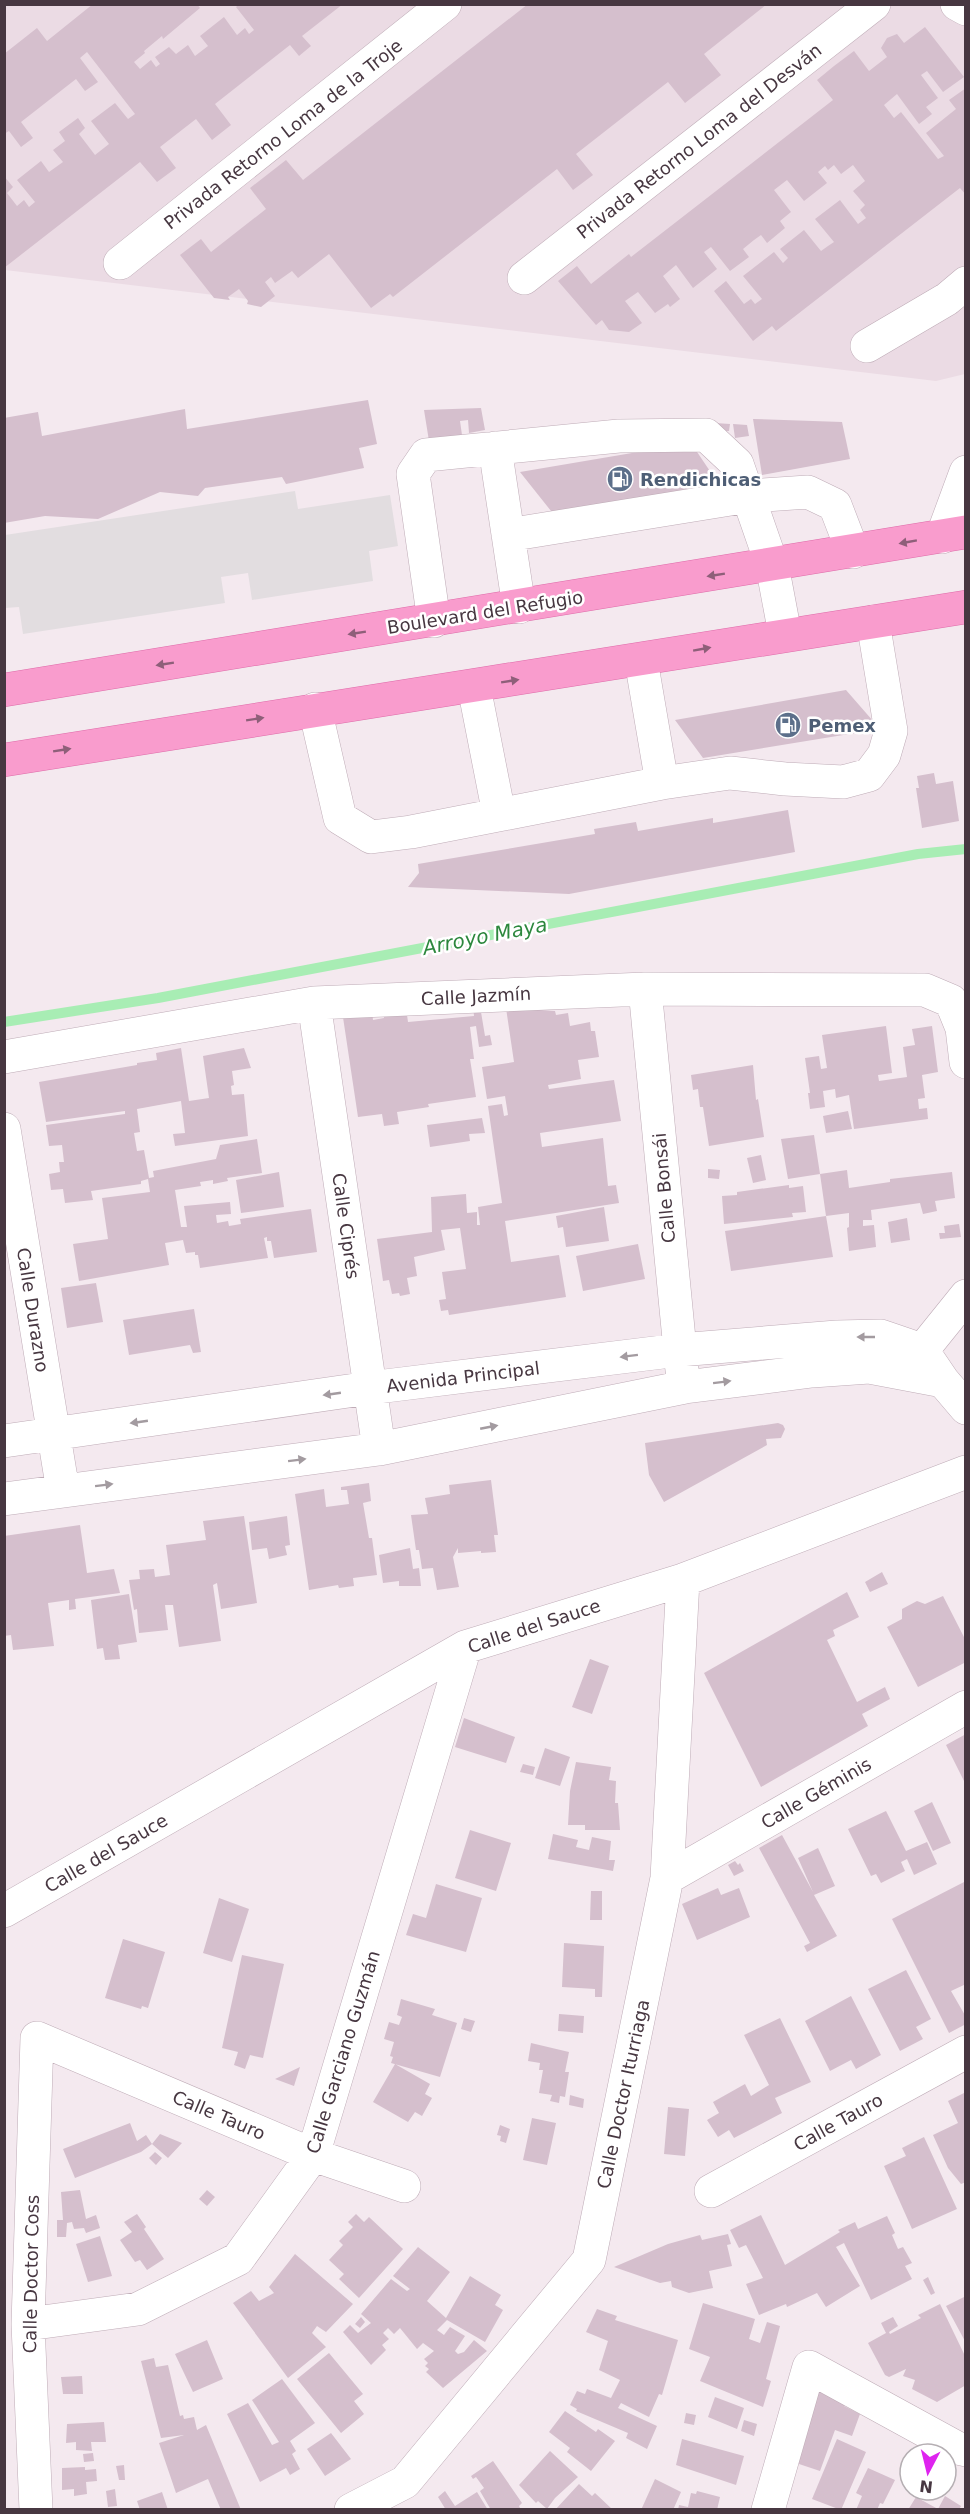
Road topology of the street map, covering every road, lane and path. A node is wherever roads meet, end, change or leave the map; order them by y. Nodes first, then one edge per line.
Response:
1 (445, 4) edge
2 (874, 4) edge
3 (957, 4) edge
4 (966, 9) edge
5 (120, 263) dead end
6 (524, 278) dead end
7 (959, 294) edge
8 (867, 346) dead end
9 (495, 448) junction
10 (966, 472) edge
11 (749, 496) junction
12 (508, 535) junction
13 (954, 535) edge
14 (854, 552) junction
15 (772, 565) junction
16 (519, 607) junction
17 (966, 607) edge
18 (434, 621) junction
19 (873, 622) junction
20 (784, 634) junction
21 (641, 660) junction
22 (474, 687) junction
23 (4, 690) edge
24 (315, 709) junction
25 (4, 760) edge
26 (662, 783) junction
27 (499, 814) junction
28 (645, 989) junction
29 (314, 1004) junction
30 (4, 1058) edge
31 (966, 1062) edge
32 (4, 1129) edge
33 (966, 1296) edge
34 (679, 1350) junction
35 (913, 1362) junction
36 (685, 1387) junction
37 (369, 1389) junction
38 (966, 1408) edge
39 (53, 1434) junction
40 (4, 1441) edge
41 (379, 1449) junction
42 (966, 1472) edge
43 (63, 1491) junction
44 (4, 1498) edge
45 (683, 1580) junction
46 (465, 1647) junction
47 (966, 1707) edge
48 (667, 1878) junction
49 (4, 1911) edge
50 (37, 2038) joint
51 (966, 2052) edge
52 (313, 2155) junction
53 (404, 2186) dead end
54 (711, 2191) dead end
55 (28, 2324) junction
56 (966, 2450) edge
57 (36, 2510) edge
58 (351, 2510) edge
59 (768, 2510) edge

1 - 5 street, Privada Retorno Loma de la Troje
2 - 6 street, Privada Retorno Loma del Desván
3 - 4 street
7 - 8 street
9 - 11 street
9 - 12 street
9 - 18 street
10 - 13 street
11 - 12 street
11 - 14 street
11 - 15 street
12 - 16 street
13 -> 14 main road, Boulevard del Refugio
14 - 15 main road, Boulevard del Refugio
15 -> 16 main road, Boulevard del Refugio
15 - 20 street
16 - 18 main road, Boulevard del Refugio
17 - 19 main road
18 -> 23 main road, Boulevard del Refugio
19 - 20 main road
19 - 26 street
21 -> 20 main road
22 -> 21 main road
21 - 26 street
22 - 24 main road
22 - 27 street
25 -> 24 main road
24 - 27 street
26 - 27 street
28 - 29 street, Calle Jazmín
28 - 31 street, Calle Jazmín
28 - 34 street, Calle Bonsái
29 - 30 street, Calle Jazmín
29 - 37 street, Calle Ciprés
32 - 39 street, Calle Durazno
33 - 35 street
35 -> 34 street, Avenida Principal
34 - 36 street, Calle Bonsái
34 -> 37 street, Avenida Principal
36 -> 35 street
35 - 38 street
41 -> 36 street
37 -> 39 street, Avenida Principal
37 - 41 street, Calle Ciprés
39 - 40 street, Avenida Principal
39 - 43 street, Calle Durazno
43 -> 41 street
42 - 45 street, Calle del Sauce
43 - 44 street
45 - 46 street, Calle del Sauce
45 - 48 street, Calle Doctor Iturriaga
46 - 49 street, Calle del Sauce
46 - 52 street, Calle Garciano Guzmán
47 - 48 street, Calle Géminis
48 - 58 street, Calle Doctor Iturriaga
50 - 52 street, Calle Tauro
50 - 55 street, Calle Doctor Coss
51 - 54 street, Calle Tauro
52 - 53 street, Calle Tauro
52 - 55 street, Calle Garciano Guzmán
55 - 57 street, Calle Doctor Coss
56 - 59 street

